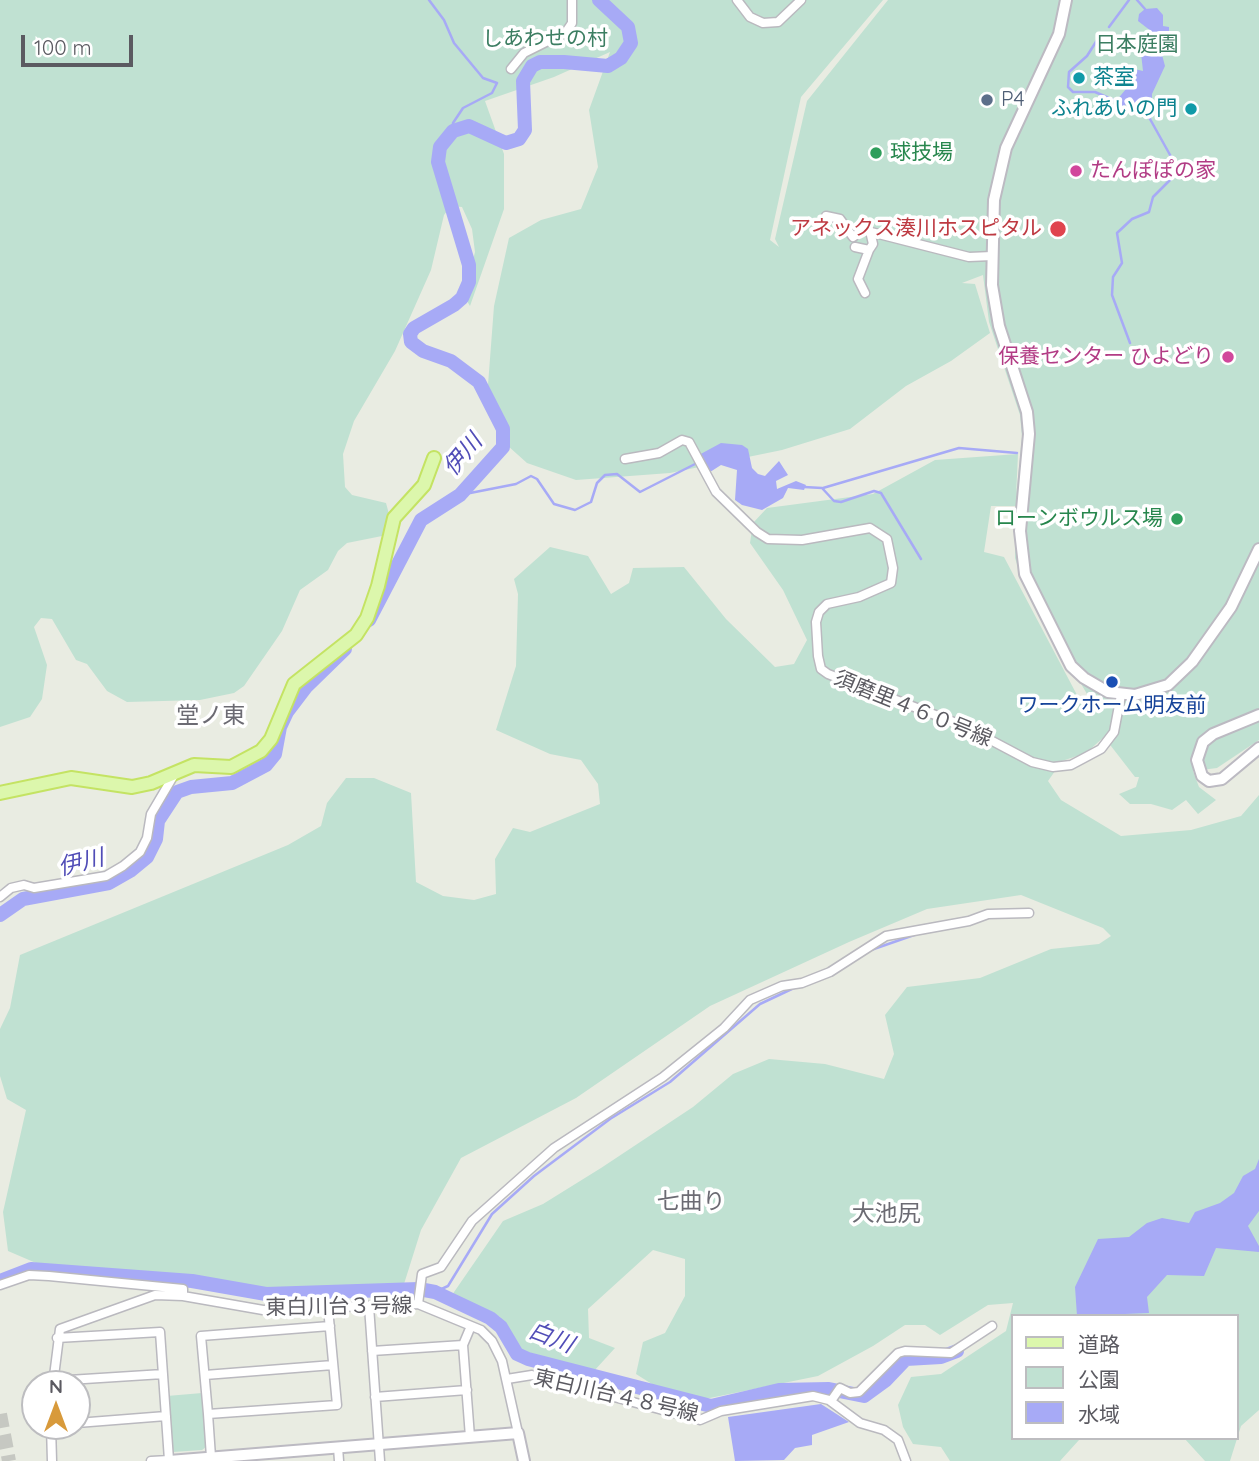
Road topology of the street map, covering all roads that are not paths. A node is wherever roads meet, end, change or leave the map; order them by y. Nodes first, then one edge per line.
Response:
1 (572, 0) edge
2 (737, 0) edge
3 (801, 0) edge
4 (1066, 0) edge
5 (511, 69) dead end
6 (826, 216) dead end
7 (870, 231) junction
8 (854, 242) junction
9 (869, 250) junction
10 (992, 256) junction
11 (865, 293) dead end
12 (434, 458) dead end
13 (625, 459) dead end
14 (1259, 549) edge
15 (1121, 695) junction
16 (1259, 715) edge
17 (1259, 748) edge
18 (174, 774) junction
19 (0, 793) edge
20 (0, 897) edge
21 (1029, 913) dead end
22 (0, 1285) edge
23 (183, 1296) junction
24 (418, 1304) junction
25 (369, 1306) junction
26 (328, 1308) junction
27 (330, 1326) junction
28 (471, 1326) junction
29 (992, 1326) dead end
30 (57, 1338) junction
31 (463, 1345) junction
32 (372, 1351) junction
33 (333, 1365) junction
34 (54, 1370) edge
35 (163, 1374) junction
36 (205, 1375) junction
37 (507, 1379) junction
38 (91, 1380) edge
39 (467, 1390) junction
40 (375, 1397) junction
41 (831, 1401) junction
42 (208, 1414) junction
43 (166, 1416) junction
44 (91, 1422) edge
45 (518, 1433) junction
46 (470, 1437) junction
47 (51, 1440) edge
48 (379, 1444) junction
49 (338, 1447) junction
50 (211, 1457) junction
51 (169, 1460) edge
52 (52, 1461) edge
53 (151, 1461) edge
54 (340, 1461) edge
55 (380, 1461) edge
56 (524, 1461) edge
57 (906, 1461) edge

1 - 5 street
2 - 3 street
4 - 10 street
6 - 8 street
7 - 8 street
7 - 9 street
7 - 10 street
8 - 9 street
9 - 11 street
10 - 15 street
12 - 18 main road
13 - 15 street, 須磨里４６０号線
14 - 15 street
16 - 17 street
18 - 19 main road
18 - 20 street
21 - 24 street
22 - 23 street
23 - 26 street, 東白川台３号線
23 - 30 street, 東白川台３号線
24 - 25 street, 東白川台３号線
24 - 28 street, 東白川台３号線
25 - 26 street, 東白川台３号線
25 - 32 street
26 - 27 street
27 - 33 street
27 - 36 street
28 - 31 street
28 - 37 street, 東白川台３号線
29 - 41 street
30 - 34 street
30 - 35 street
31 - 32 street
31 - 39 street
32 - 40 street
33 - 36 street
33 - 42 street
35 - 38 street
35 - 43 street
36 - 42 street
37 - 41 street, 東白川台４８号線
37 - 45 street, 東白川台３号線
39 - 40 street
39 - 46 street
40 - 48 street
41 - 57 street
42 - 50 street
43 - 44 street
43 - 51 street
45 - 46 street
45 - 56 street
46 - 48 street
47 - 52 street
48 - 49 street
48 - 55 street
49 - 50 street
49 - 54 street
50 - 51 street
51 - 53 street

